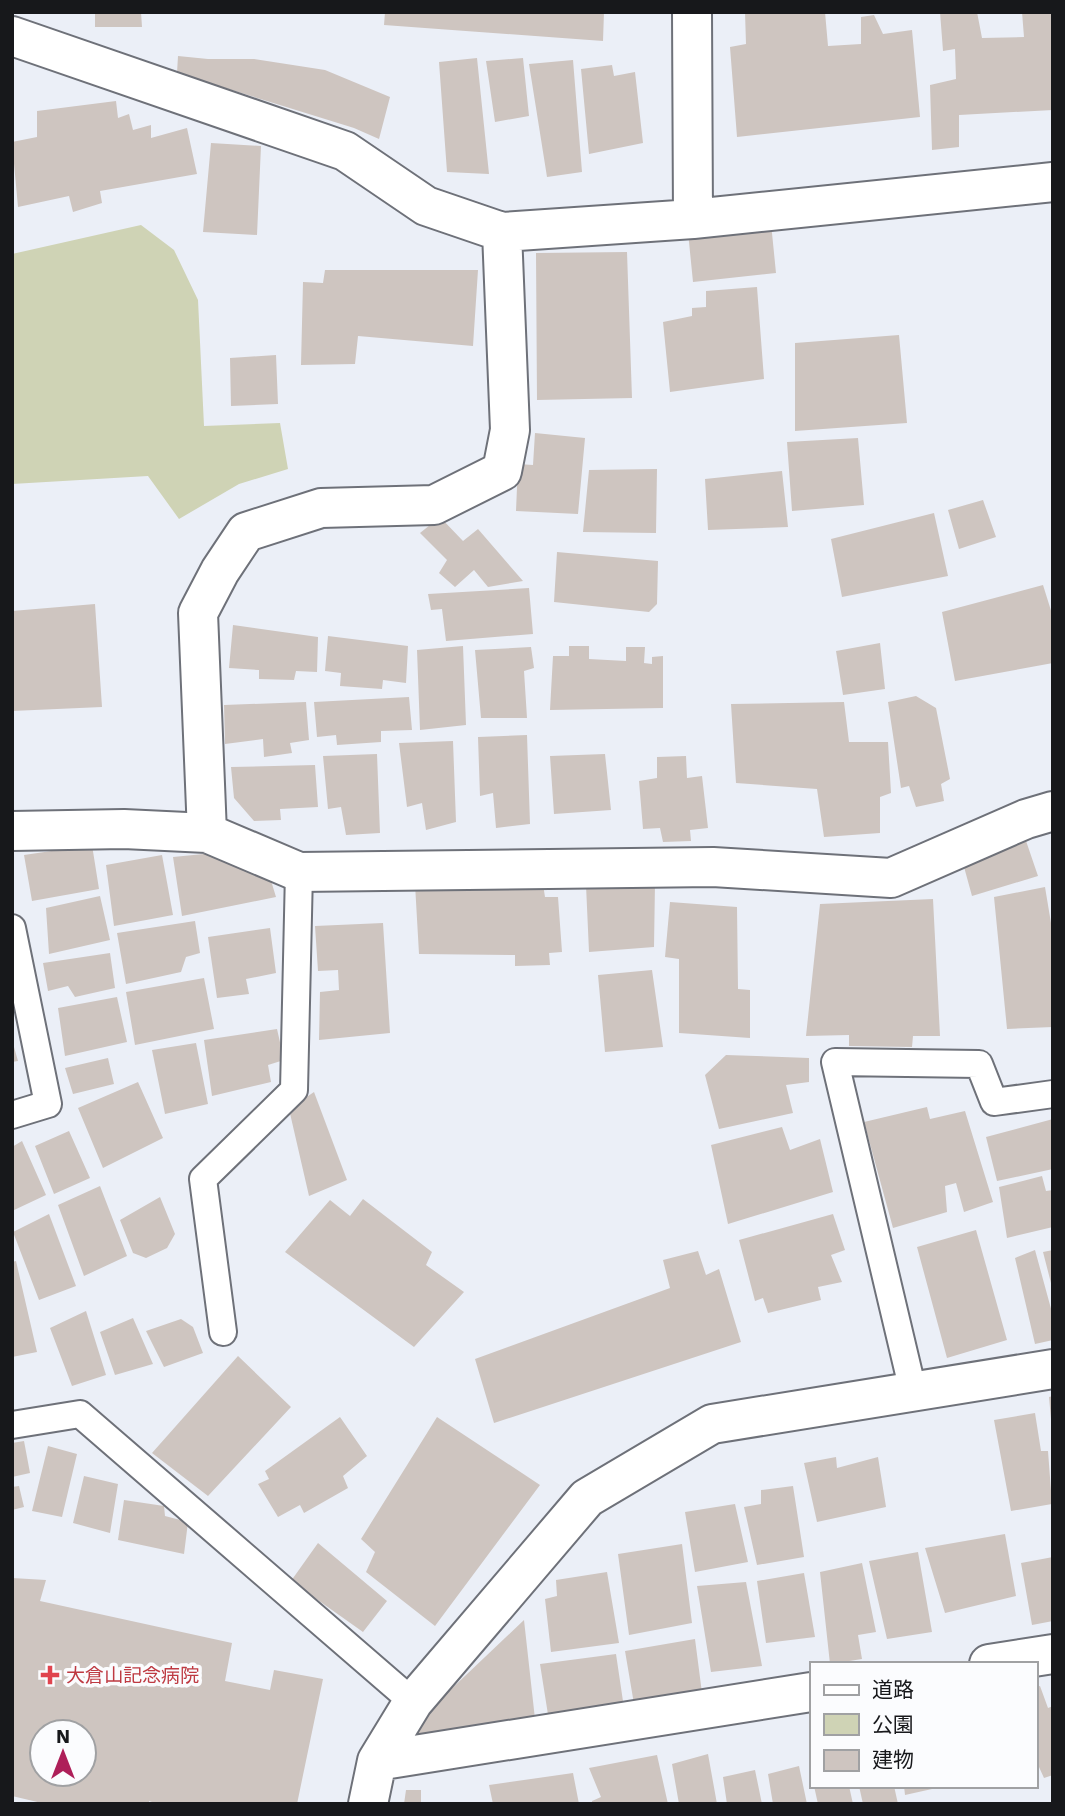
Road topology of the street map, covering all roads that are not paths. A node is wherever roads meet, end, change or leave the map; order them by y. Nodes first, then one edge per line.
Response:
1 (692, 12) edge
2 (12, 36) edge
3 (1053, 183) edge
4 (693, 219) junction
5 (502, 232) junction
6 (1053, 811) edge
7 (12, 831) edge
8 (207, 833) junction
9 (299, 872) junction
10 (12, 928) edge
11 (1053, 1094) edge
12 (12, 1115) edge
13 (222, 1332) dead end
14 (1053, 1369) edge
15 (913, 1391) junction
16 (12, 1425) edge
17 (1053, 1654) edge
18 (1002, 1662) edge
19 (810, 1692) edge
20 (413, 1702) junction
21 (377, 1761) junction
22 (368, 1804) edge

1 - 4 street
2 - 5 street
3 - 4 street
4 - 5 street
5 - 8 street
6 - 9 street
7 - 8 street
8 - 9 street
9 - 13 lane
10 - 12 lane
11 - 15 lane
14 - 15 street
15 - 20 street
16 - 20 lane
17 - 18 street
19 - 21 street
20 - 21 street
21 - 22 street

